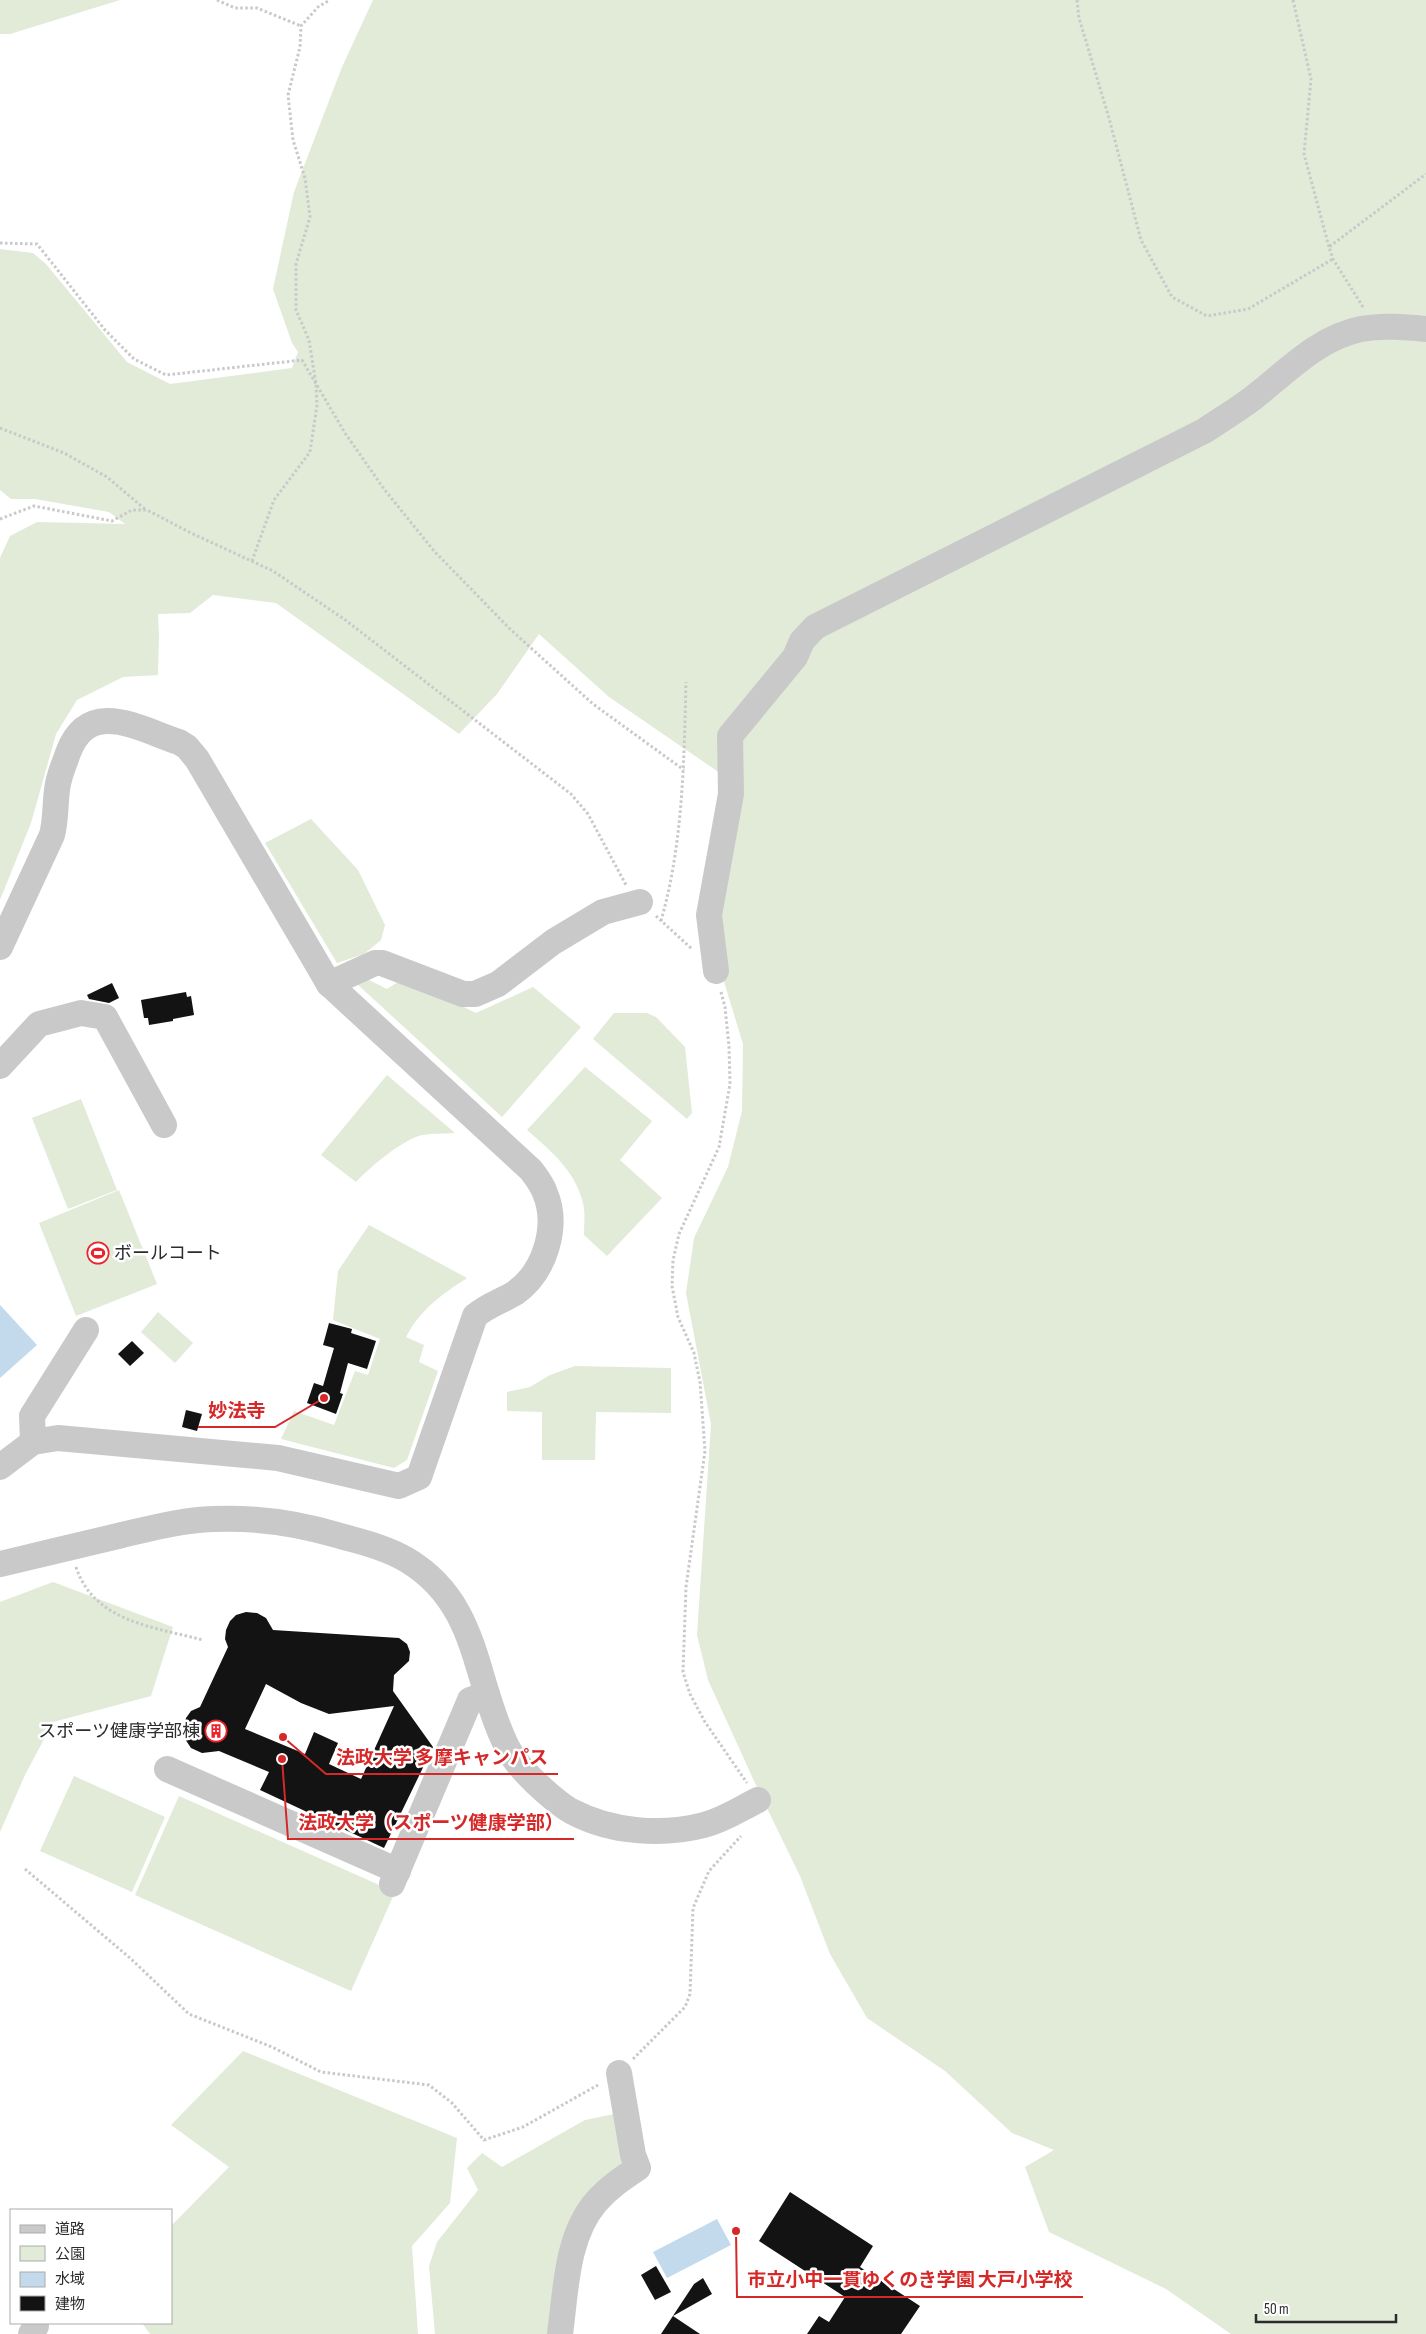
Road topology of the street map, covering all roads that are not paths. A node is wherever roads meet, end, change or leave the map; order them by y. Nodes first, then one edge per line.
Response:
1 (1426, 329) edge
2 (640, 902) road end
3 (0, 947) edge
4 (716, 971) road end
5 (329, 984) junction
6 (0, 1066) edge
7 (164, 1125) dead end
8 (86, 1330) dead end
9 (33, 1442) junction
10 (0, 1467) edge
11 (0, 1564) edge
12 (487, 1694) junction
13 (167, 1769) dead end
14 (758, 1800) road end
15 (619, 2073) road end
16 (560, 2334) edge

1 - 4 street
2 - 5 street
3 - 5 street
5 - 9 street
6 - 7 street
8 - 9 street
9 - 10 street
11 - 12 street
12 - 13 street
12 - 14 street
15 - 16 street

